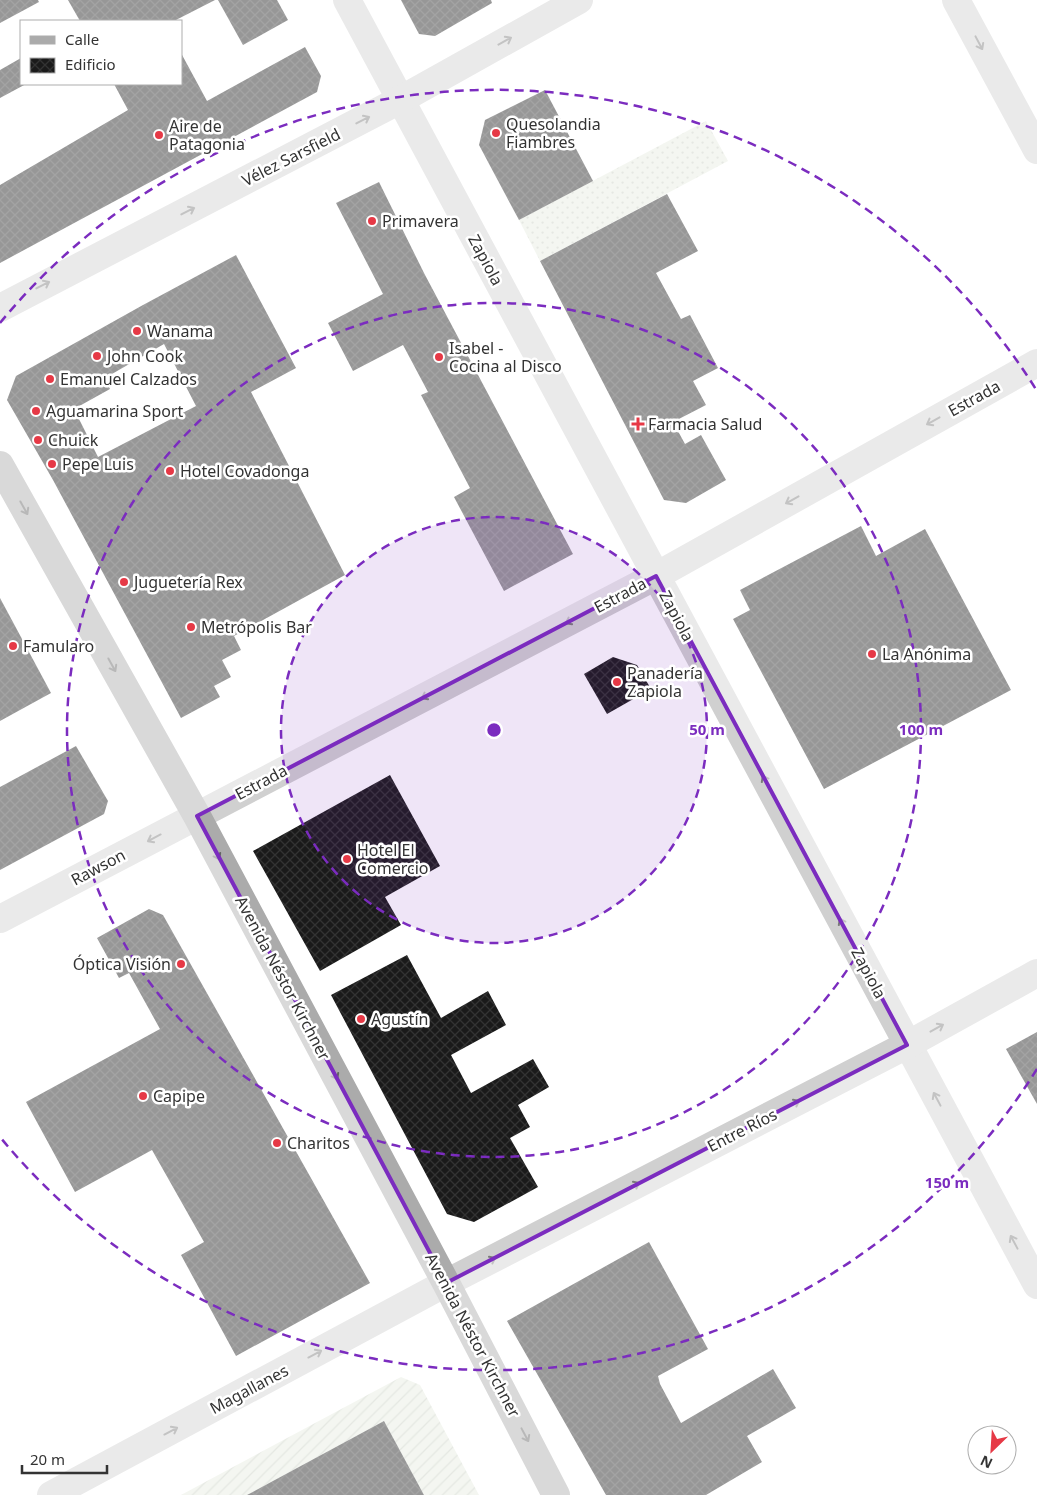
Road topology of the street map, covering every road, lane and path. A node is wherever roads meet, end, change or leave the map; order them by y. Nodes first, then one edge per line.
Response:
1 (347, 0) edge
2 (579, 0) edge
3 (956, 0) edge
4 (400, 100) junction
5 (1037, 150) edge
6 (0, 308) edge
7 (1037, 363) edge
8 (0, 465) edge
9 (656, 576) junction
10 (197, 816) junction
11 (0, 919) edge
12 (1037, 973) edge
13 (908, 1045) junction
14 (446, 1283) junction
15 (1037, 1285) edge
16 (51, 1495) edge
17 (556, 1495) edge

1 - 4 street, Zapiola
4 -> 2 street, Vélez Sarsfield
3 -> 5 street
6 -> 4 street, Vélez Sarsfield
4 - 9 street, Zapiola
7 -> 9 street, Estrada
8 -> 10 main road, Avenida Néstor Kirchner
9 -> 10 street, Estrada
13 -> 9 street, Zapiola
10 -> 11 street, Rawson
10 -> 14 main road, Avenida Néstor Kirchner
13 -> 12 street, Entre Ríos
14 -> 13 street, Entre Ríos
15 -> 13 street, Zapiola
16 -> 14 street, Magallanes
14 -> 17 main road, Avenida Néstor Kirchner

